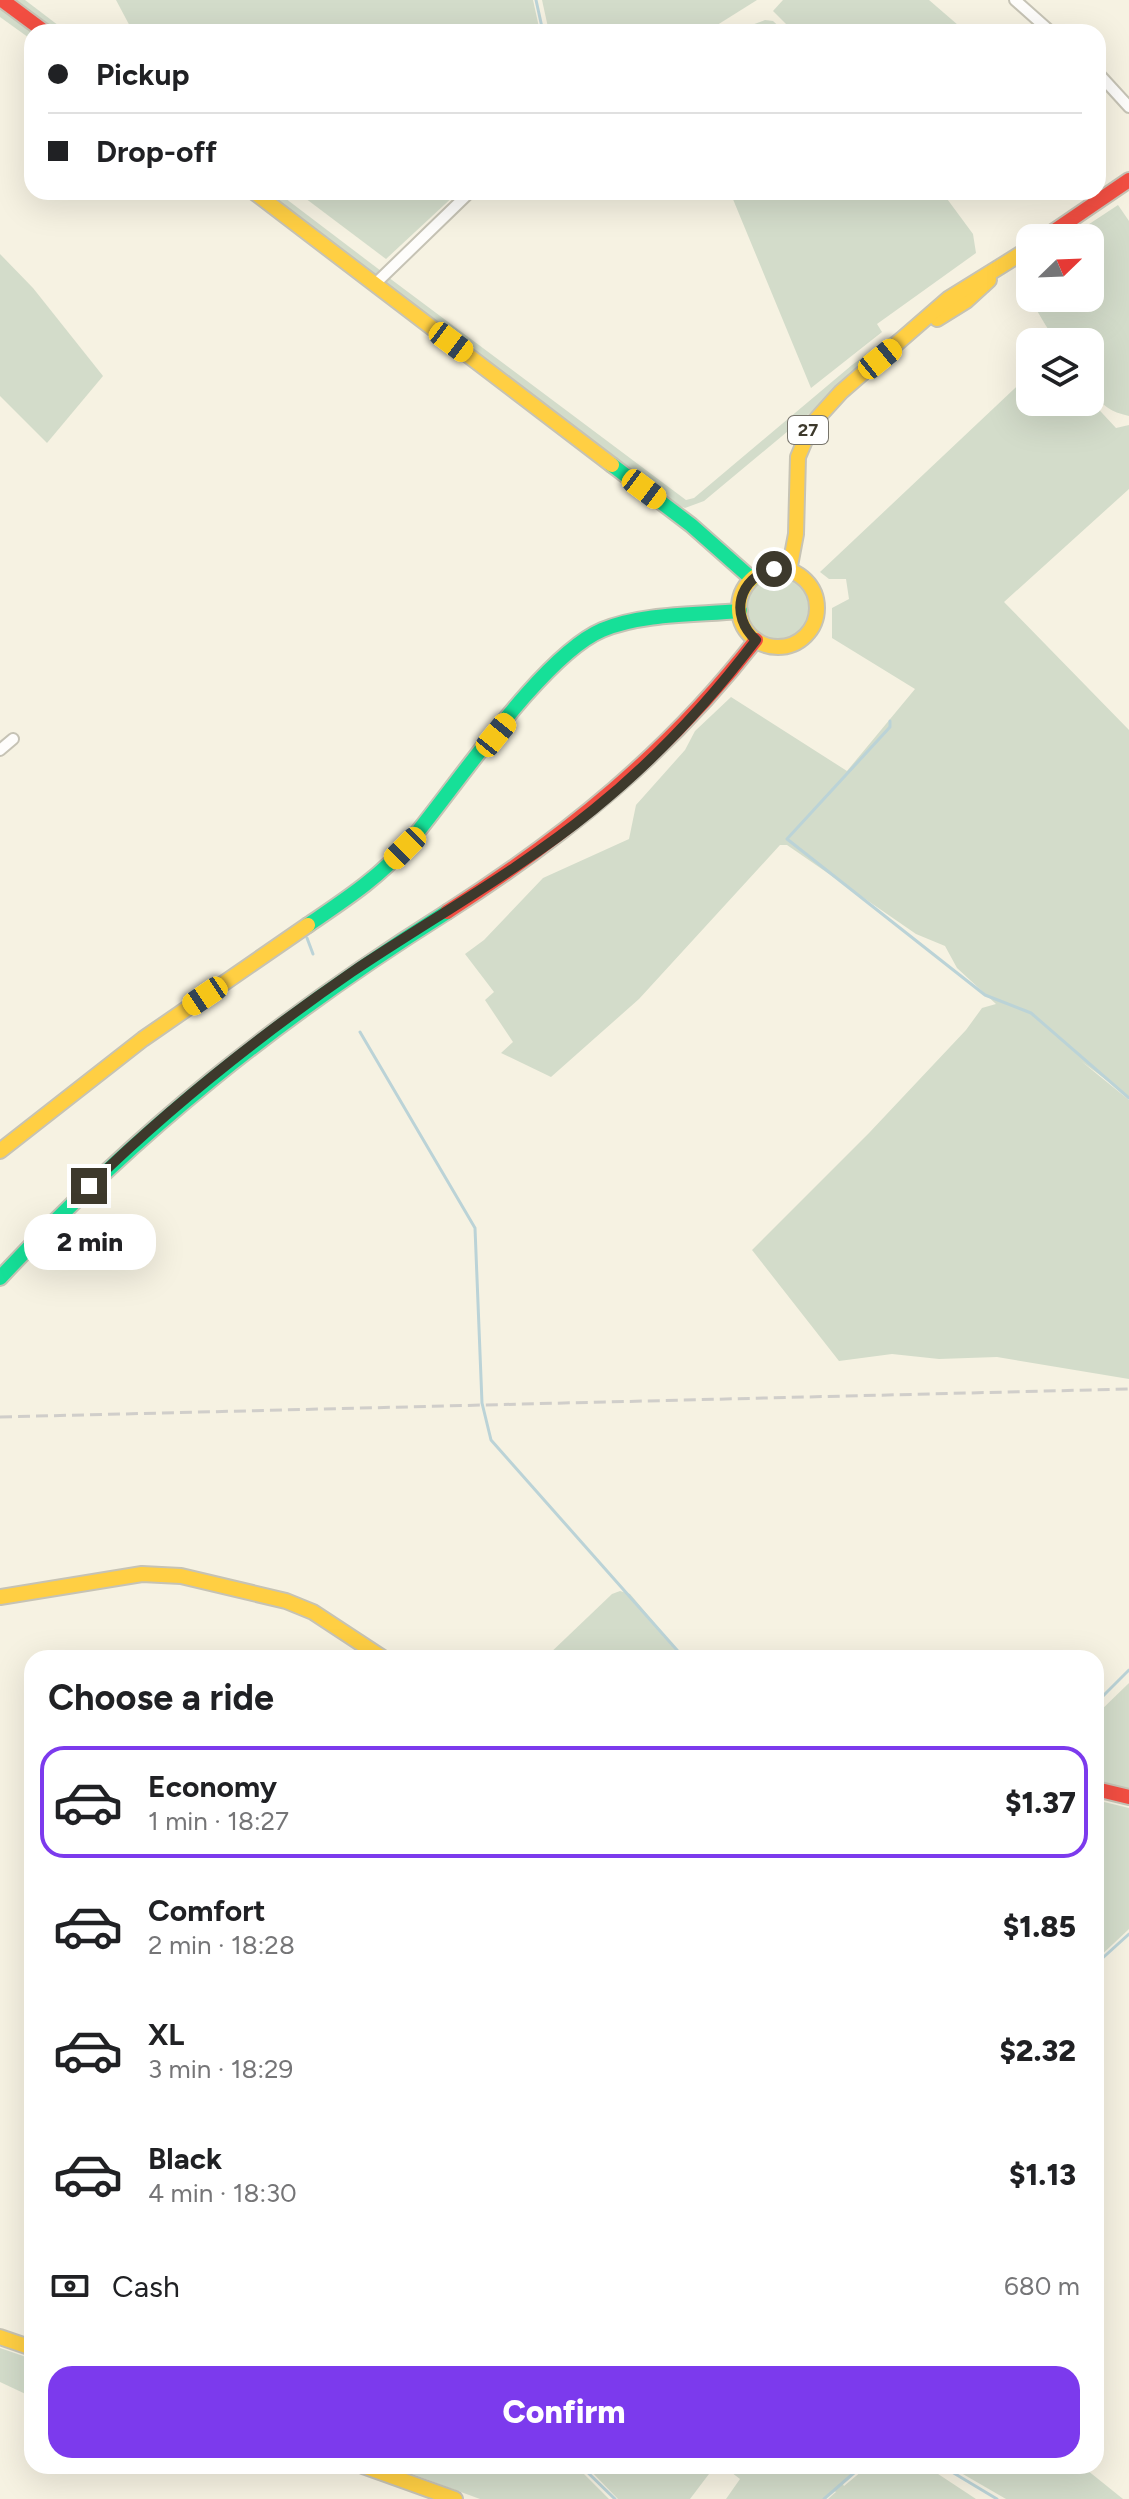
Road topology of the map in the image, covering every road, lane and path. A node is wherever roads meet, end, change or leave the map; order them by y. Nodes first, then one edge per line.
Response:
1 (2, 0) edge
2 (1015, 0) edge
3 (34, 24) edge
4 (1042, 24) edge
5 (1106, 82) edge
6 (1129, 107) edge
7 (1129, 180) edge
8 (1106, 196) edge
9 (265, 200) edge
10 (462, 200) edge
11 (1100, 200) edge
12 (1065, 224) edge
13 (1016, 258) edge
14 (375, 284) junction
15 (789, 571) junction
16 (752, 579) junction
17 (740, 611) junction
18 (756, 640) junction
19 (13, 739) dead end
20 (0, 750) edge
21 (0, 1151) edge
22 (0, 1278) edge
23 (0, 1597) edge
24 (371, 1650) edge
25 (1104, 1791) edge
26 (1129, 1797) edge
27 (0, 2337) edge
28 (24, 2345) edge
29 (385, 2474) edge
30 (455, 2499) edge

1 - 3 main road
2 - 4 street
5 - 6 street
7 - 8 main road
9 - 14 main road
10 - 14 street
11 - 12 main road
13 - 15 main road, 27
14 - 16 main road
15 - 16 main road
15 - 18 main road
16 - 17 main road
17 - 18 main road
17 - 21 main road
18 - 22 main road
19 - 20 street
23 - 24 main road
25 - 26 main road
27 - 28 main road
29 - 30 main road

